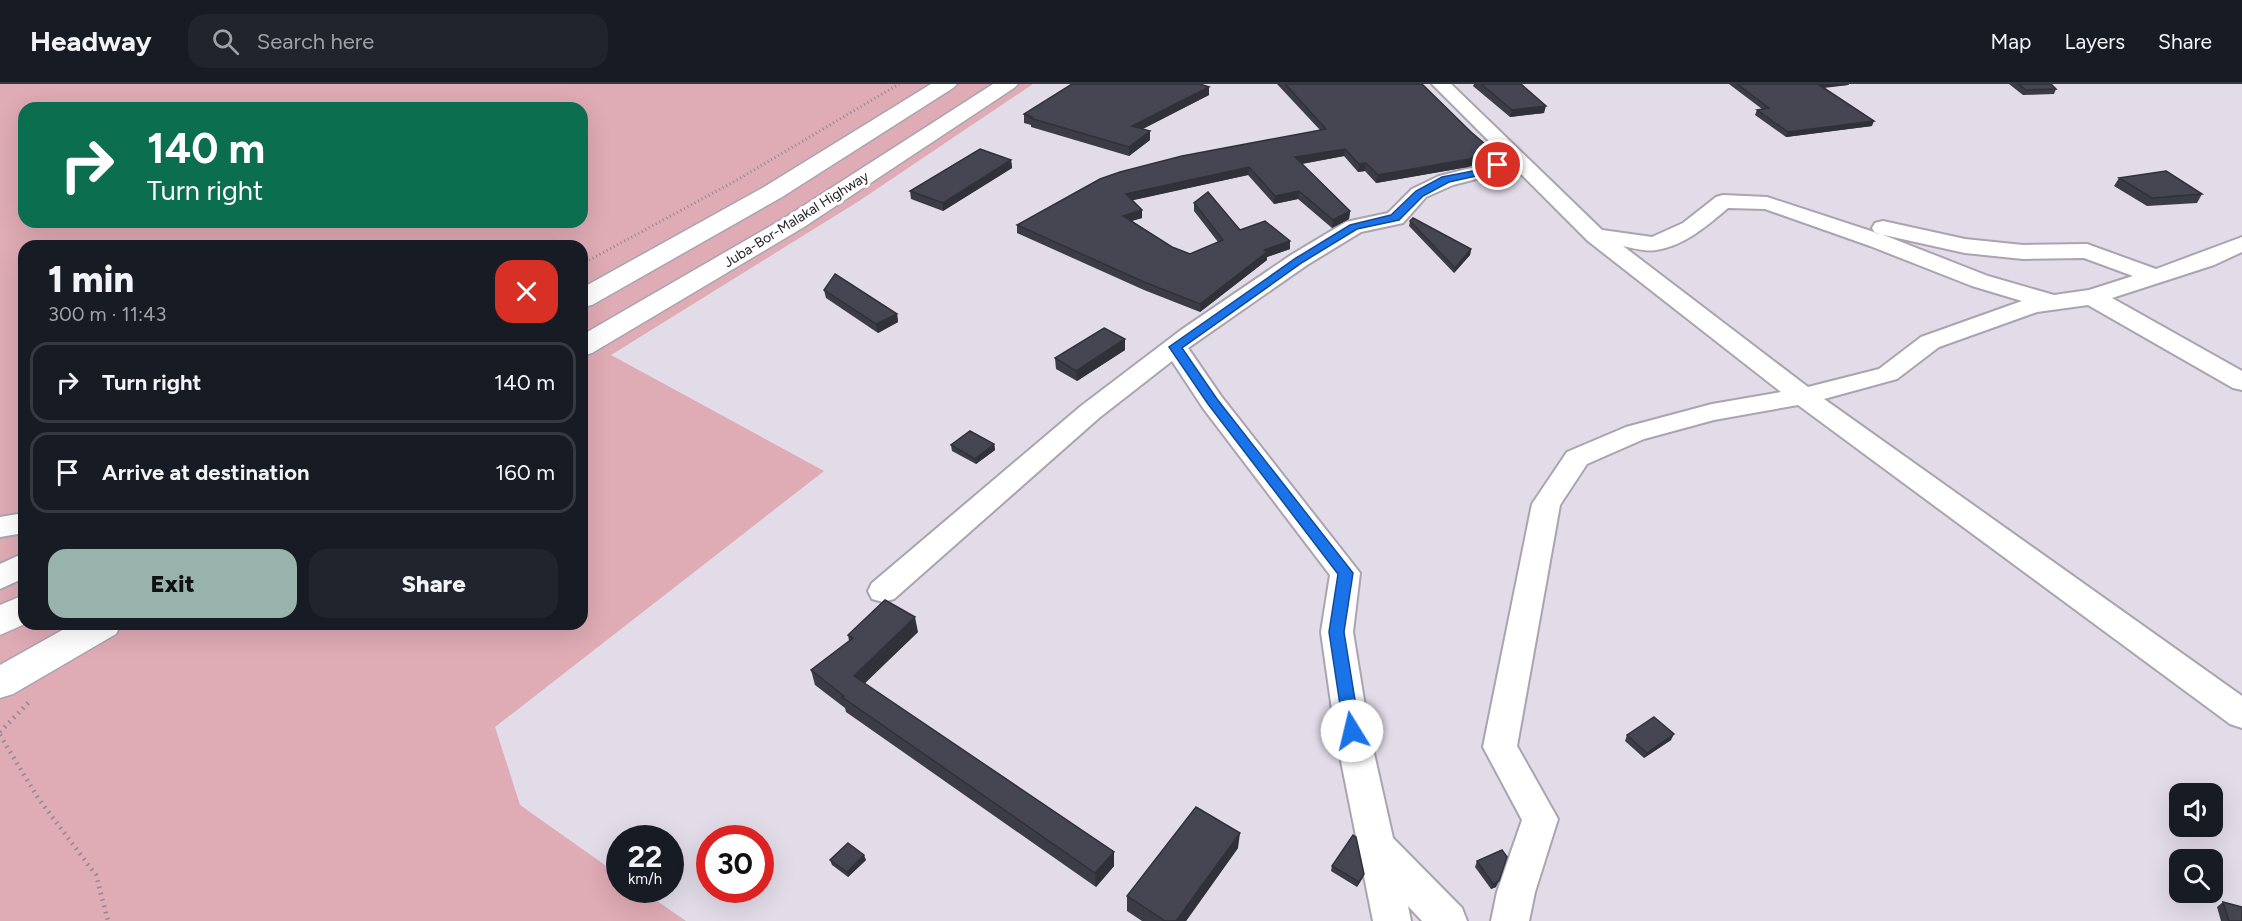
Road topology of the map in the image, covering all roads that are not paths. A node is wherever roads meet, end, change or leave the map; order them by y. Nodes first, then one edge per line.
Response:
1 (946, 84) edge
2 (1006, 84) edge
3 (1442, 84) edge
4 (1516, 157) junction
5 (1767, 203) junction
6 (1596, 236) junction
7 (2242, 244) edge
8 (2156, 276) junction
9 (588, 296) edge
10 (2092, 297) junction
11 (2054, 302) junction
12 (588, 343) edge
13 (1175, 347) junction
14 (2242, 382) edge
15 (1803, 396) junction
16 (18, 524) edge
17 (0, 527) edge
18 (18, 568) edge
19 (0, 578) edge
20 (883, 591) dead end
21 (18, 611) edge
22 (0, 621) edge
23 (93, 630) edge
24 (0, 683) edge
25 (2242, 714) edge
26 (1376, 846) junction
27 (1392, 921) edge
28 (1448, 921) edge
29 (1510, 921) edge

1 - 9 highway
2 - 12 highway, Juba-Bor-Malakal Highway
3 - 4 street
4 - 6 street
4 - 13 street
5 - 6 street
5 - 8 street
5 - 11 street
6 - 15 street
7 - 8 street
8 - 10 street
10 - 11 street
10 - 14 street
11 - 15 street
13 - 20 street
13 - 26 street
15 - 25 street
15 - 29 street
16 - 17 street
18 - 19 street
21 - 22 highway
23 - 24 highway
26 - 27 street
26 - 28 street

